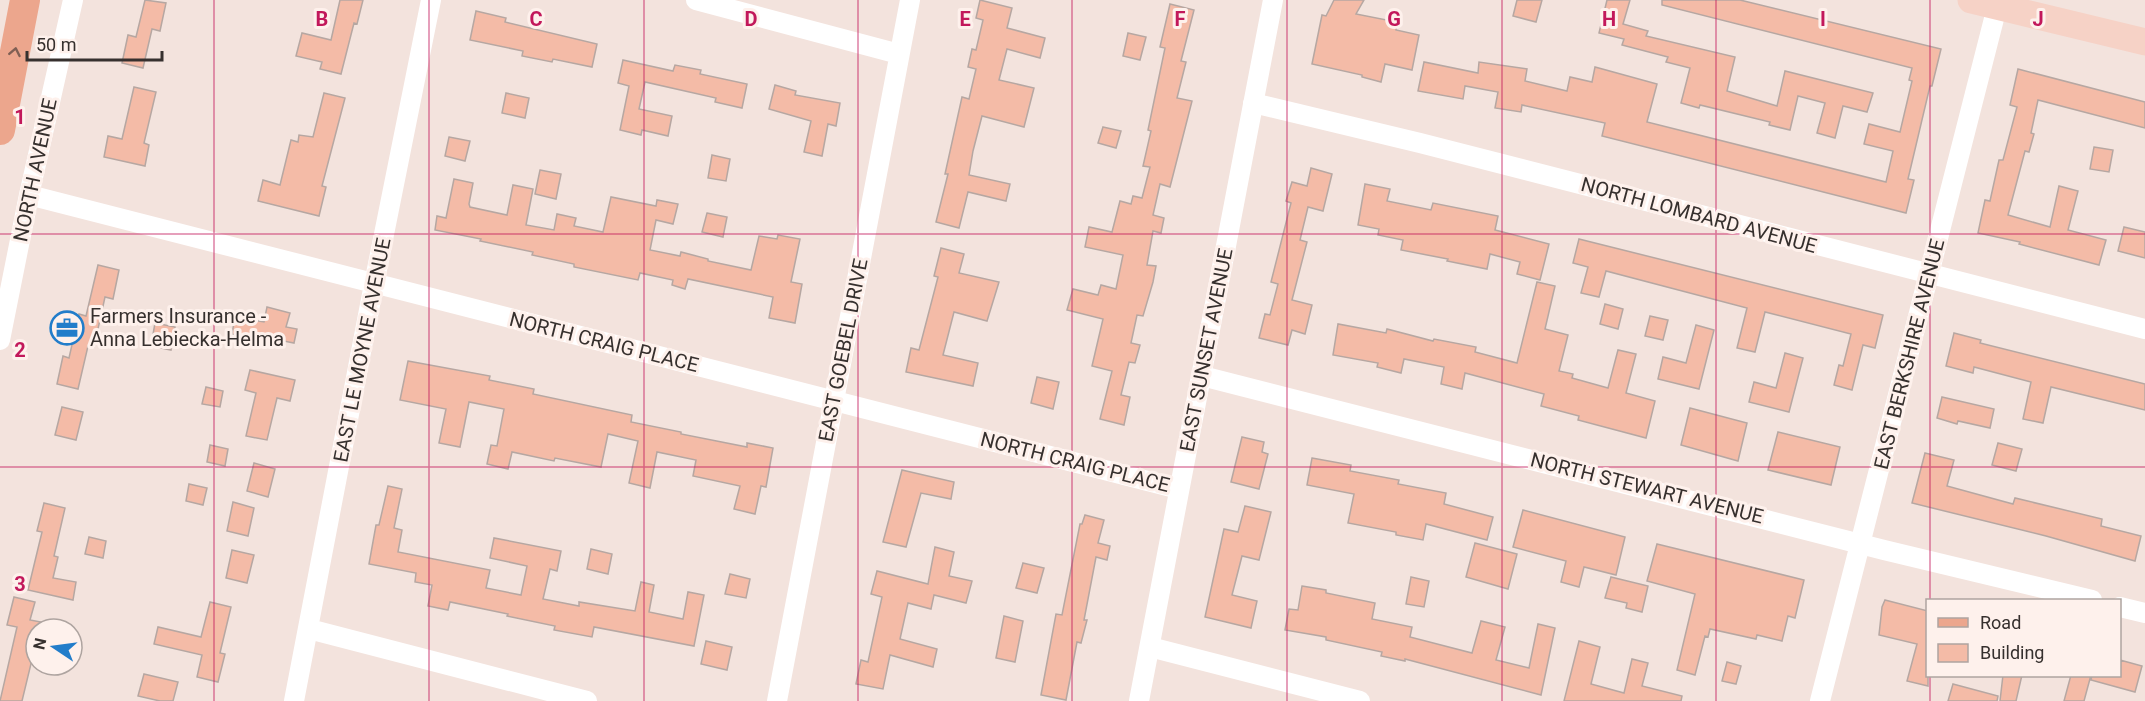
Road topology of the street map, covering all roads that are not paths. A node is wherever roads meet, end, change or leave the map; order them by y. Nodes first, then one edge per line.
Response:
1 (25, 0) edge
2 (73, 0) edge
3 (431, 0) edge
4 (696, 0) edge
5 (910, 0) edge
6 (1274, 0) edge
7 (1971, 0) edge
8 (1997, 7) junction
9 (2145, 42) edge
10 (899, 54) junction
11 (1253, 103) junction
12 (0, 130) edge
13 (29, 195) junction
14 (1928, 275) junction
15 (374, 284) junction
16 (2145, 329) edge
17 (0, 340) edge
18 (1202, 376) junction
19 (834, 400) junction
20 (1179, 489) junction
21 (1861, 543) junction
22 (2088, 599) edge
23 (2121, 607) edge
24 (2145, 613) edge
25 (309, 629) junction
26 (1150, 647) junction
27 (294, 701) edge
28 (586, 701) edge
29 (777, 701) edge
30 (1139, 701) edge
31 (1360, 701) edge
32 (1820, 701) edge

12 -> 1 main road
2 - 13 street, NORTH AVENUE
3 - 15 street, EAST LE MOYNE AVENUE
4 - 10 street
5 - 10 street, EAST GOEBEL DRIVE
6 - 11 street, EAST SUNSET AVENUE
7 - 8 street
8 - 9 street
8 - 14 street, EAST BERKSHIRE AVENUE
10 - 19 street, EAST GOEBEL DRIVE
11 - 14 street, NORTH LOMBARD AVENUE
11 - 18 street, EAST SUNSET AVENUE
13 - 15 street, NORTH CRAIG PLACE
13 - 17 street, NORTH AVENUE
14 - 16 street, NORTH LOMBARD AVENUE
14 - 21 street, EAST BERKSHIRE AVENUE
15 - 19 street, NORTH CRAIG PLACE
15 - 25 street, EAST LE MOYNE AVENUE
18 - 20 street, EAST SUNSET AVENUE
18 - 21 street, NORTH STEWART AVENUE
19 - 20 street, NORTH CRAIG PLACE
19 - 29 street, EAST GOEBEL DRIVE
20 - 26 street, EAST SUNSET AVENUE
21 - 22 street, NORTH STEWART AVENUE
21 - 32 street, EAST BERKSHIRE AVENUE
23 - 24 street
25 - 27 street, EAST LE MOYNE AVENUE
25 - 28 street
26 - 30 street, EAST SUNSET AVENUE
26 - 31 street

